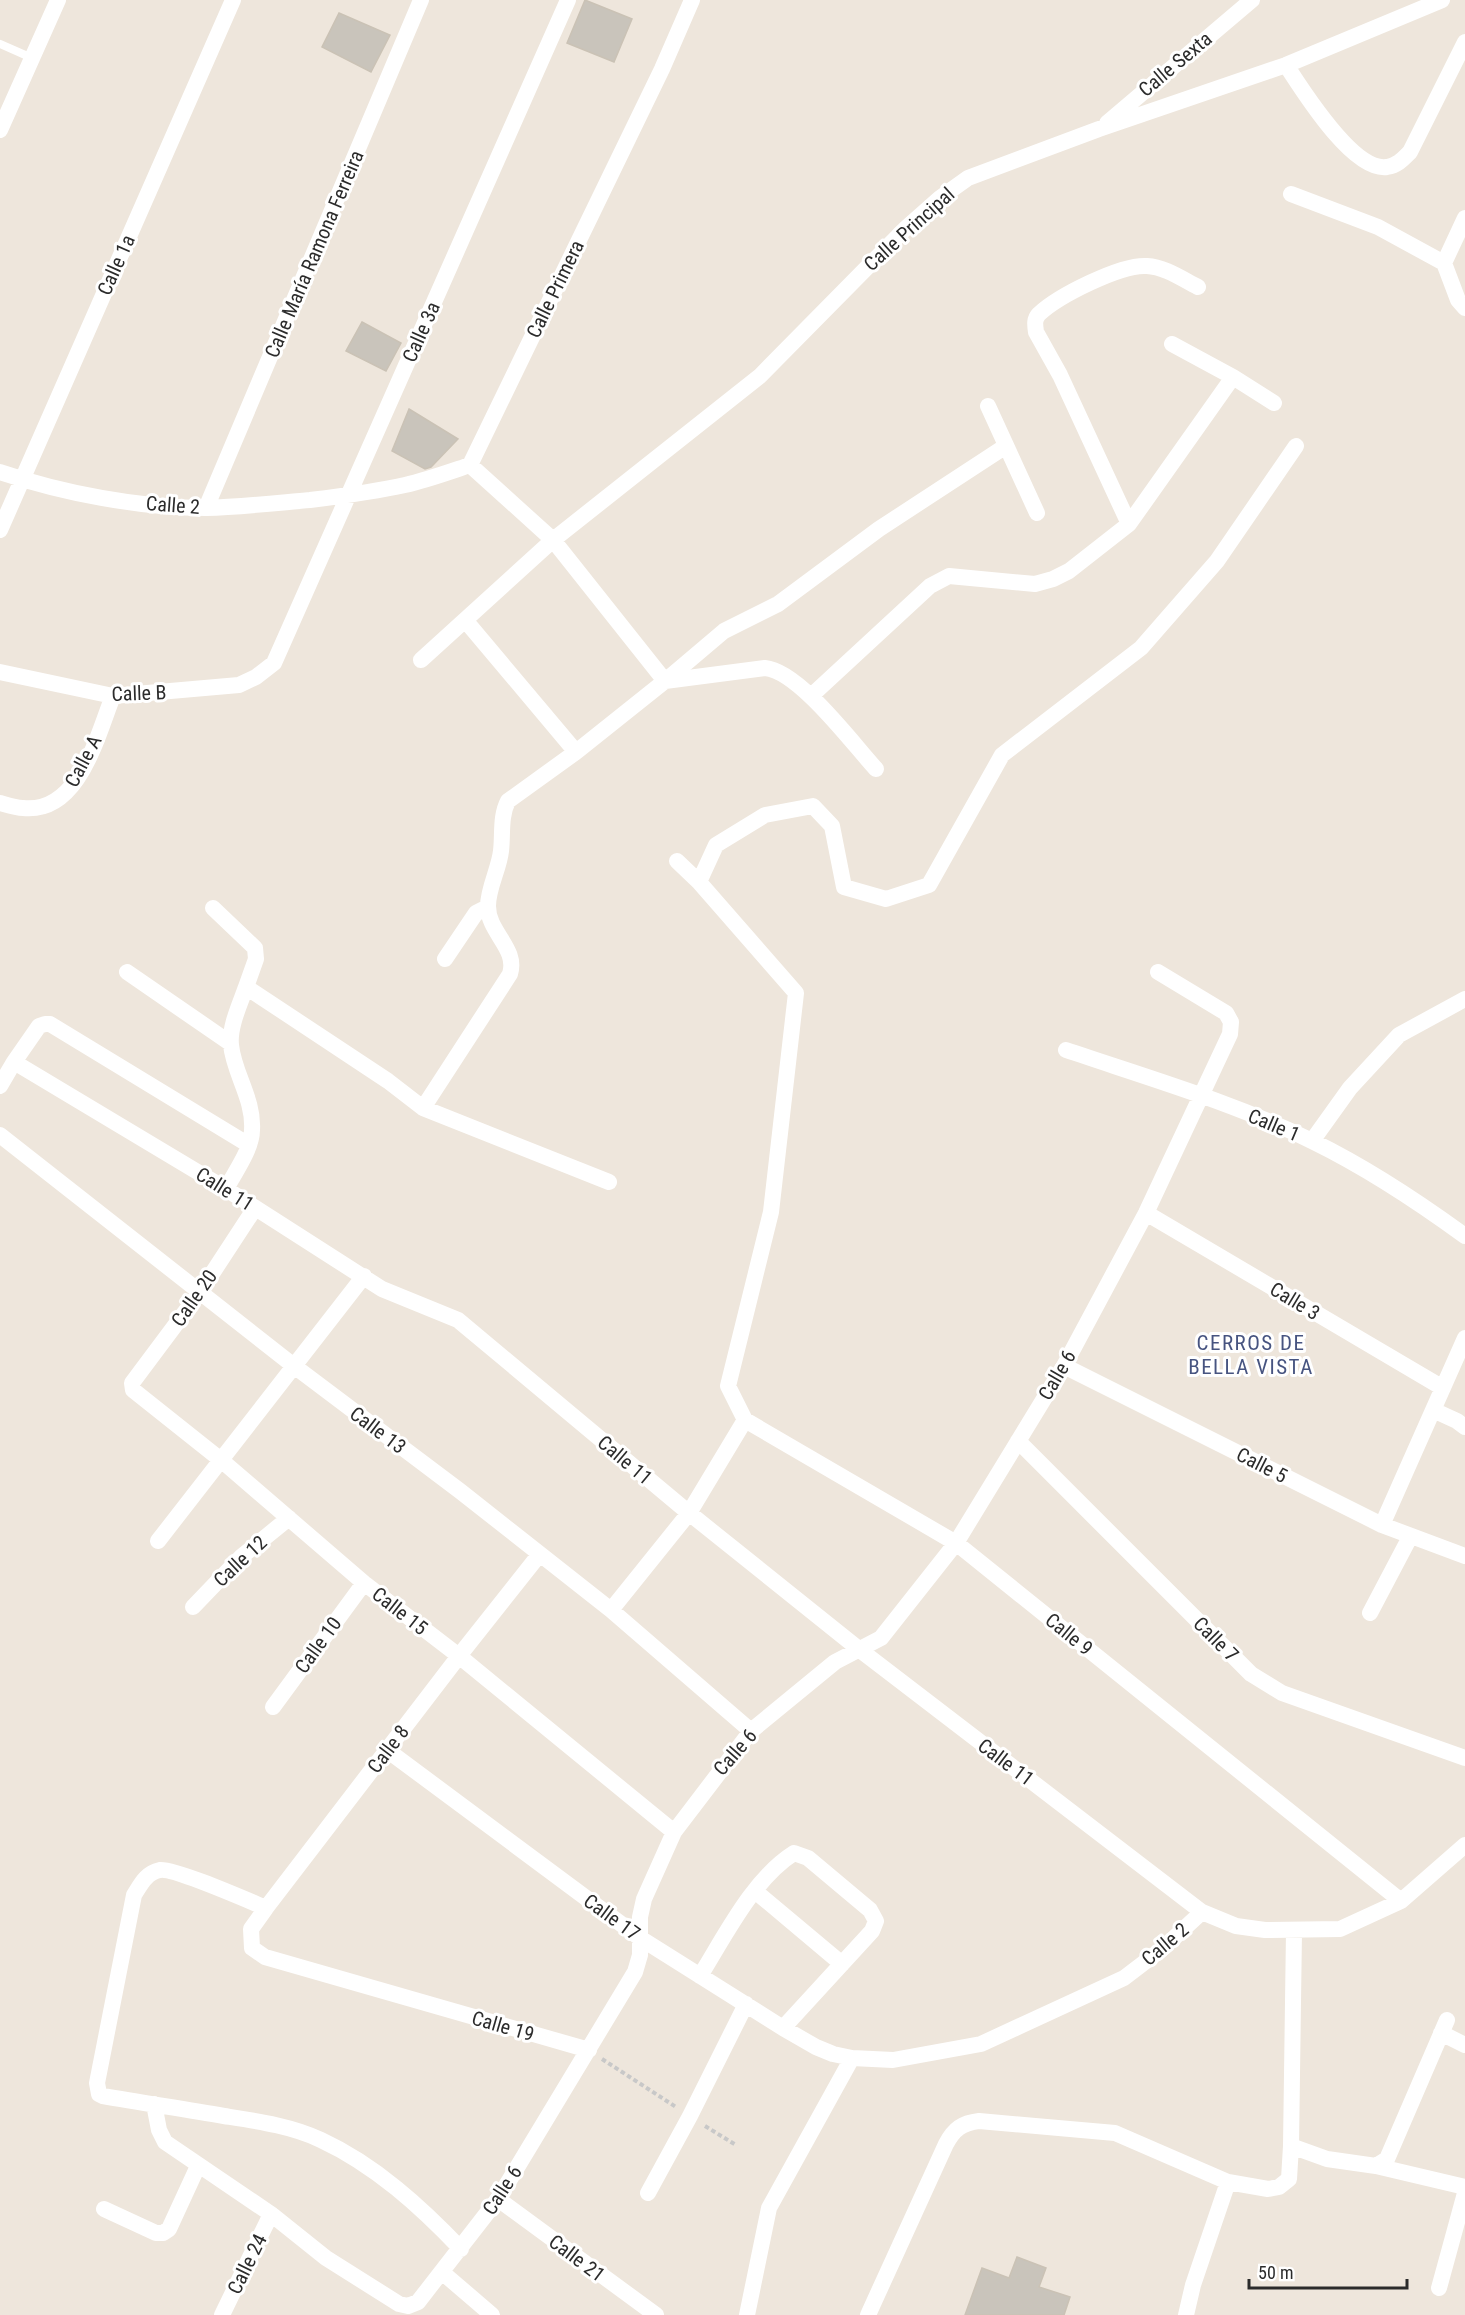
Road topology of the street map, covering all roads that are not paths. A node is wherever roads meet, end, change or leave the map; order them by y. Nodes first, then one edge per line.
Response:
1 (58, 0) edge
2 (233, 0) edge
3 (422, 0) edge
4 (568, 0) edge
5 (692, 0) edge
6 (1252, 0) edge
7 (1442, 0) edge
8 (1465, 42) edge
9 (0, 44) edge
10 (32, 58) junction
11 (1286, 65) junction
12 (1100, 129) junction
13 (0, 130) edge
14 (1291, 194) dead end
15 (1465, 218) edge
16 (1444, 263) junction
17 (1198, 287) dead end
18 (1465, 309) edge
19 (1172, 344) dead end
20 (1233, 377) junction
21 (1274, 404) dead end
22 (988, 406) dead end
23 (1006, 446) junction
24 (1296, 446) dead end
25 (470, 465) junction
26 (0, 472) edge
27 (22, 480) junction
28 (349, 495) junction
29 (206, 508) junction
30 (1037, 513) dead end
31 (1130, 524) junction
32 (0, 530) edge
33 (553, 540) junction
34 (465, 620) junction
35 (421, 660) dead end
36 (274, 663) joint
37 (0, 672) edge
38 (665, 681) junction
39 (113, 696) junction
40 (811, 696) junction
41 (576, 752) junction
42 (876, 769) dead end
43 (0, 803) edge
44 (677, 861) dead end
45 (699, 882) junction
46 (488, 907) junction
47 (213, 908) dead end
48 (445, 959) dead end
49 (127, 972) dead end
50 (1158, 972) dead end
51 (246, 987) junction
52 (1465, 999) edge
53 (230, 1043) junction
54 (1065, 1050) dead end
55 (14, 1062) junction
56 (0, 1086) edge
57 (1203, 1095) junction
58 (423, 1108) junction
59 (0, 1135) edge
60 (1312, 1141) junction
61 (249, 1145) junction
62 (609, 1182) dead end
63 (226, 1189) junction
64 (255, 1208) junction
65 (1146, 1213) junction
66 (1465, 1236) edge
67 (364, 1276) junction
68 (200, 1292) junction
69 (1465, 1338) edge
70 (294, 1366) junction
71 (1064, 1366) junction
72 (132, 1386) joint
73 (1443, 1388) junction
74 (1433, 1410) junction
75 (745, 1420) junction
76 (1465, 1427) edge
77 (1018, 1441) junction
78 (221, 1460) junction
79 (689, 1513) junction
80 (290, 1518) junction
81 (1382, 1525) junction
82 (1410, 1537) junction
83 (158, 1542) dead end
84 (956, 1543) junction
85 (539, 1555) junction
86 (1465, 1556) edge
87 (364, 1583) junction
88 (193, 1607) dead end
89 (611, 1610) junction
90 (1370, 1613) dead end
91 (860, 1650) junction
92 (459, 1656) junction
93 (273, 1707) dead end
94 (751, 1731) junction
95 (387, 1750) junction
96 (1465, 1758) edge
97 (674, 1832) junction
98 (1465, 1845) edge
99 (755, 1891) junction
100 (1401, 1902) junction
101 (266, 1908) junction
102 (1202, 1912) junction
103 (1294, 1931) junction
104 (640, 1938) junction
105 (252, 1948) joint
106 (842, 1964) junction
107 (700, 1976) junction
108 (746, 2004) junction
109 (783, 2028) junction
110 (1465, 2045) edge
111 (589, 2050) junction
112 (852, 2058) junction
113 (154, 2104) junction
114 (1291, 2146) junction
115 (198, 2166) junction
116 (1376, 2166) junction
117 (1228, 2182) junction
118 (1465, 2187) edge
119 (648, 2193) dead end
120 (1465, 2193) edge
121 (498, 2199) junction
122 (104, 2209) dead end
123 (271, 2214) junction
124 (461, 2249) junction
125 (443, 2273) junction
126 (1439, 2288) dead end
127 (222, 2315) edge
128 (492, 2315) edge
129 (656, 2315) edge
130 (747, 2315) edge
131 (868, 2315) edge
132 (1186, 2315) edge

1 - 10 street
2 - 27 street, Calle 1a
3 - 29 street, Calle María Ramona Ferreira
4 - 28 street, Calle 3a
5 - 25 street, Calle Primera
6 - 12 street, Calle Sexta
7 - 11 street, Calle Principal
8 - 11 street
9 - 10 lane
10 - 13 street
11 - 12 street, Calle Principal
12 - 33 street, Calle Principal
14 - 16 street
15 - 16 street
16 - 18 street
17 - 31 street
19 - 20 street
20 - 21 street
20 - 31 street
22 - 23 street
23 - 30 street
23 - 38 street
24 - 45 street
25 - 28 street
25 - 33 street
26 - 27 street, Calle 2
27 - 29 street, Calle 2
27 - 32 street, Calle 1a
28 - 29 street, Calle 2
28 - 36 street, Calle 3a
31 - 40 street
33 - 34 street, Calle Principal
33 - 38 street
34 - 35 street, Calle Principal
34 - 41 street
36 - 39 street, Calle B
37 - 39 street, Calle B
38 - 40 street
38 - 41 street
39 - 43 street, Calle A
40 - 42 street
41 - 46 street
44 - 45 street
45 - 75 street
46 - 48 street
46 - 58 street
47 - 51 street
49 - 53 street
50 - 57 street, Calle 6
51 - 53 street
51 - 58 street
52 - 60 street
53 - 61 street
54 - 57 street, Calle 1
55 - 56 street
55 - 61 street
55 - 63 street, Calle 11
57 - 60 street, Calle 1
57 - 65 street, Calle 6
58 - 62 street
59 - 68 street, Calle 13
60 - 66 street, Calle 1
61 - 63 street
63 - 64 street, Calle 11
64 - 67 street, Calle 11
64 - 68 street, Calle 20
65 - 71 street, Calle 6
65 - 73 street, Calle 3
67 - 70 street
67 - 79 street, Calle 11
68 - 70 street, Calle 13
68 - 72 street, Calle 20
69 - 73 street
70 - 78 street
70 - 85 street, Calle 13
71 - 77 street, Calle 6
71 - 81 street, Calle 5
72 - 78 street, Calle 15
73 - 74 street
74 - 76 street
74 - 81 street
75 - 79 street
75 - 84 street, Calle 9
77 - 84 street, Calle 6
77 - 96 street, Calle 7
78 - 80 street, Calle 15
78 - 83 street
79 - 89 street
79 - 91 street, Calle 11
80 - 87 street, Calle 15
80 - 88 street, Calle 12
81 - 82 street, Calle 5
82 - 86 street, Calle 5
82 - 90 street
84 - 91 street, Calle 6
84 - 100 street, Calle 9
85 - 89 street, Calle 13
85 - 92 street, Calle 8
87 - 92 street, Calle 15
87 - 93 street, Calle 10
89 - 94 street, Calle 13
91 - 94 street, Calle 6
91 - 102 street, Calle 11
92 - 95 street, Calle 8
92 - 97 street, Calle 15
94 - 97 street, Calle 6
95 - 101 street, Calle 8
95 - 104 street, Calle 17
97 - 104 street, Calle 6
98 - 100 street, Calle 2
99 - 106 street
99 - 106 street
99 - 107 street
100 - 103 street, Calle 2
101 - 105 street, Calle 8
101 - 113 street
102 - 103 street, Calle 2
102 - 112 street, Calle 2
103 - 114 street
104 - 107 street, Calle 17
104 - 111 street, Calle 6
105 - 111 street, Calle 19
106 - 109 street
107 - 108 street, Calle 17
108 - 109 street, Calle 17
108 - 119 street
109 - 112 street, Calle 17
110 - 116 street
111 - 121 street, Calle 6
112 - 130 street
113 - 115 street, Calle 6
113 - 124 street
114 - 116 street
114 - 117 street
115 - 122 street
115 - 123 street, Calle 6
116 - 118 street
117 - 131 street
117 - 132 street
120 - 126 street
121 - 124 street, Calle 6
121 - 129 street, Calle 21
123 - 125 street, Calle 6
123 - 127 street, Calle 24
124 - 125 street, Calle 6
125 - 128 street

